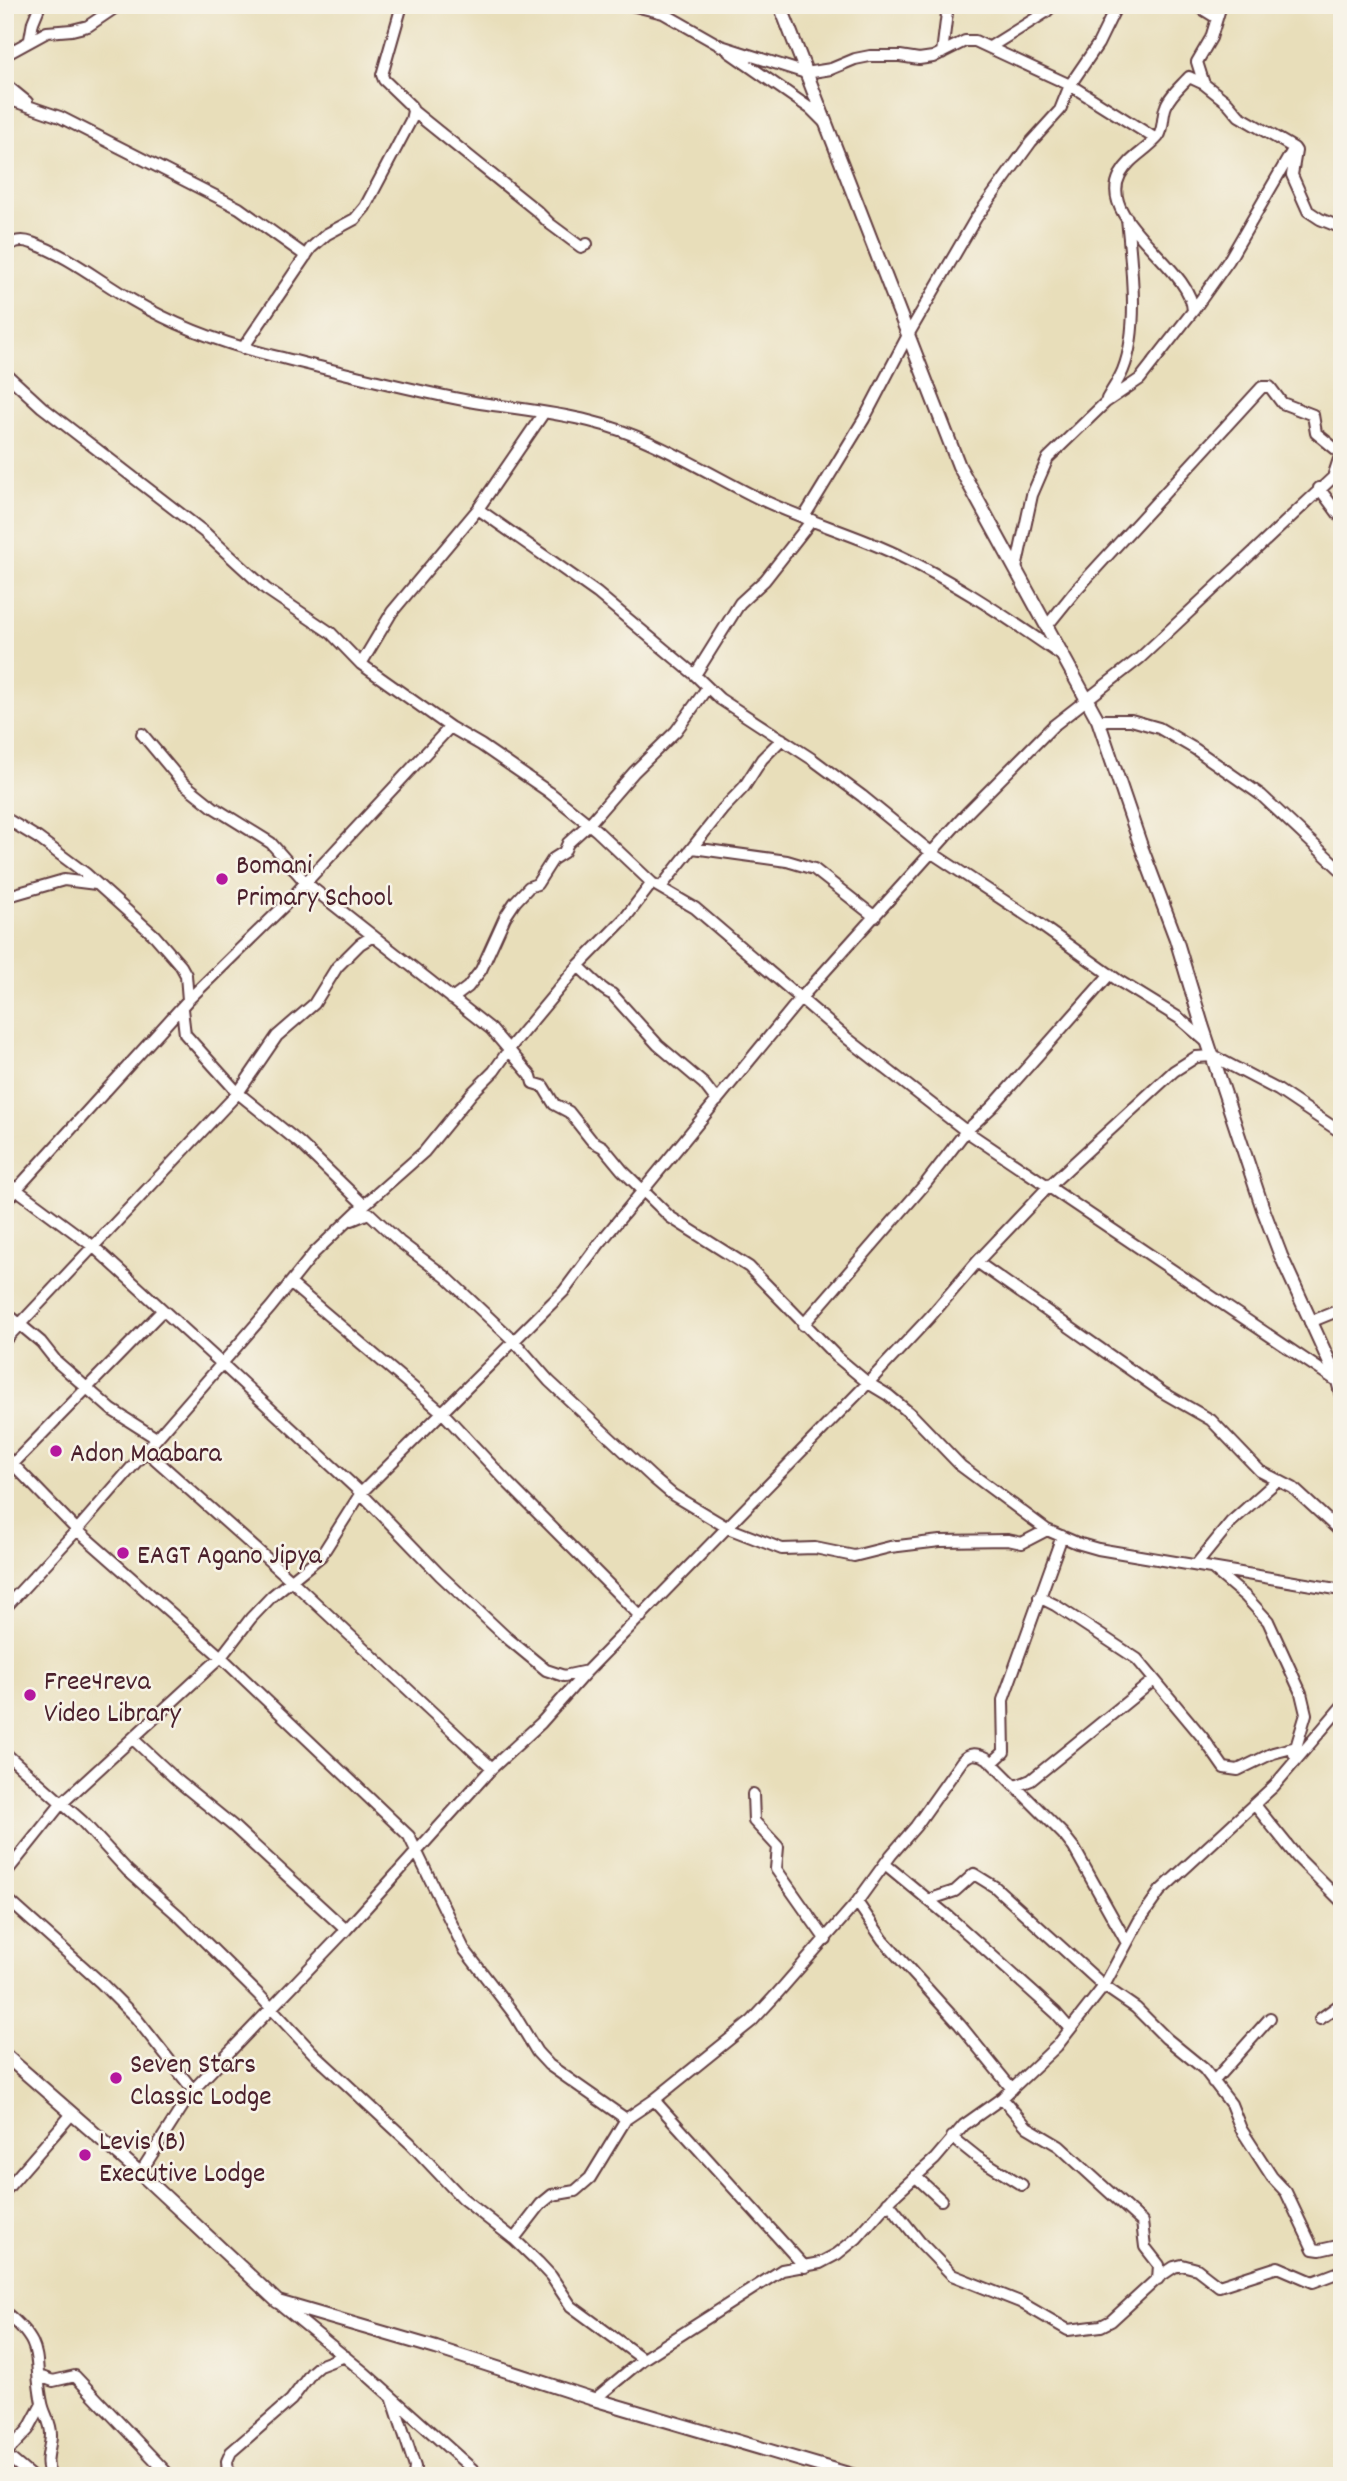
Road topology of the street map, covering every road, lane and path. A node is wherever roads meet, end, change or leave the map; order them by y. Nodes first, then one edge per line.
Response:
1 (40, 5) edge
2 (119, 5) edge
3 (402, 5) edge
4 (948, 5) edge
5 (1053, 5) edge
6 (1117, 5) edge
7 (1196, 5) edge
8 (1220, 5) edge
9 (636, 6) edge
10 (780, 6) edge
11 (1217, 18) junction
12 (30, 39) junction
13 (722, 46) junction
14 (990, 47) junction
15 (942, 53) junction
16 (7, 56) edge
17 (806, 73) junction
18 (1204, 83) junction
19 (5, 84) edge
20 (1070, 85) junction
21 (5, 98) edge
22 (36, 109) junction
23 (413, 111) junction
24 (825, 123) junction
25 (1156, 139) junction
26 (1294, 148) junction
27 (1126, 218) junction
28 (1342, 228) edge
29 (7, 242) edge
30 (587, 244) dead end
31 (306, 256) junction
32 (1193, 311) junction
33 (908, 335) junction
34 (243, 348) junction
35 (5, 373) edge
36 (1106, 401) junction
37 (542, 414) junction
38 (1338, 471) edge
39 (1319, 488) junction
40 (478, 509) junction
41 (808, 519) junction
42 (1342, 519) edge
43 (1016, 569) junction
44 (1047, 626) junction
45 (1064, 657) junction
46 (361, 664) junction
47 (695, 675) junction
48 (707, 688) junction
49 (1087, 699) junction
50 (1098, 720) junction
51 (450, 727) junction
52 (142, 734) dead end
53 (782, 739) junction
54 (5, 818) edge
55 (589, 824) junction
56 (693, 848) junction
57 (932, 853) junction
58 (1342, 871) edge
59 (306, 883) junction
60 (98, 885) junction
61 (657, 885) junction
62 (5, 897) edge
63 (875, 917) junction
64 (373, 936) junction
65 (578, 966) junction
66 (1110, 974) junction
67 (452, 999) junction
68 (800, 999) junction
69 (185, 1004) junction
70 (1211, 1050) junction
71 (509, 1052) junction
72 (238, 1093) junction
73 (717, 1101) junction
74 (966, 1131) junction
75 (1340, 1134) edge
76 (5, 1181) edge
77 (1049, 1186) junction
78 (16, 1190) junction
79 (643, 1191) junction
80 (5, 1202) edge
81 (364, 1205) junction
82 (345, 1223) junction
83 (94, 1247) junction
84 (977, 1262) junction
85 (290, 1283) junction
86 (1342, 1309) edge
87 (163, 1310) junction
88 (5, 1312) edge
89 (1310, 1322) junction
90 (803, 1325) junction
91 (20, 1326) junction
92 (5, 1339) edge
93 (515, 1342) junction
94 (221, 1363) junction
95 (1340, 1382) edge
96 (868, 1384) junction
97 (88, 1388) junction
98 (1342, 1396) edge
99 (443, 1413) junction
100 (156, 1438) junction
101 (145, 1450) junction
102 (8, 1464) edge
103 (1278, 1480) junction
104 (361, 1493) junction
105 (728, 1528) junction
106 (77, 1530) junction
107 (1047, 1530) junction
108 (1342, 1533) edge
109 (1062, 1536) junction
110 (1196, 1565) junction
111 (1212, 1568) junction
112 (291, 1580) junction
113 (1342, 1590) edge
114 (1039, 1597) junction
115 (5, 1608) edge
116 (641, 1617) junction
117 (221, 1657) junction
118 (587, 1671) junction
119 (1154, 1680) junction
120 (1342, 1706) edge
121 (133, 1738) junction
122 (1296, 1747) junction
123 (5, 1753) edge
124 (992, 1763) junction
125 (1291, 1767) junction
126 (492, 1768) junction
127 (1016, 1786) junction
128 (753, 1794) dead end
129 (61, 1804) junction
130 (1255, 1805) junction
131 (416, 1851) junction
132 (885, 1864) junction
133 (5, 1874) edge
134 (5, 1896) edge
135 (928, 1900) junction
136 (856, 1902) junction
137 (1342, 1902) edge
138 (346, 1930) junction
139 (826, 1940) junction
140 (1126, 1943) junction
141 (1104, 1986) junction
142 (1342, 2003) edge
143 (271, 2010) junction
144 (1270, 2018) dead end
145 (1320, 2019) dead end
146 (1070, 2029) junction
147 (5, 2055) edge
148 (1213, 2082) junction
149 (1012, 2089) junction
150 (193, 2090) junction
151 (1002, 2098) junction
152 (654, 2100) junction
153 (71, 2115) junction
154 (626, 2119) junction
155 (952, 2137) junction
156 (140, 2173) junction
157 (915, 2176) junction
158 (1022, 2185) dead end
159 (5, 2191) edge
160 (941, 2200) dead end
161 (888, 2202) junction
162 (514, 2239) junction
163 (1342, 2245) edge
164 (805, 2267) junction
165 (1342, 2271) edge
166 (1158, 2278) junction
167 (278, 2302) junction
168 (5, 2312) edge
169 (345, 2356) junction
170 (643, 2359) junction
171 (39, 2376) junction
172 (392, 2397) junction
173 (595, 2399) junction
174 (42, 2404) junction
175 (5, 2454) edge
176 (31, 2476) edge
177 (51, 2476) edge
178 (170, 2476) edge
179 (228, 2476) edge
180 (414, 2476) edge
181 (480, 2476) edge
182 (855, 2476) edge

1 - 12 street
2 - 12 street
3 - 23 street
4 - 15 street
5 - 14 street
6 - 20 street
7 - 11 street
8 - 11 street
9 - 13 street
10 - 17 street
11 - 18 street
12 - 16 street
13 - 17 street
13 - 24 street
14 - 15 street
14 - 20 street
15 - 17 street
17 - 24 street
18 - 25 street
18 - 26 street
19 - 22 street
20 - 25 street
20 - 33 street
21 - 22 street
22 - 31 street
23 - 30 street
23 - 31 street
24 - 33 street
25 - 27 street
26 - 28 street
26 - 32 street
27 - 32 street
27 - 36 street
29 - 34 street
31 - 34 street
32 - 36 street
33 - 41 street
33 - 43 street
34 - 37 street
35 - 46 street
36 - 43 street
37 - 40 street
37 - 41 street
38 - 39 street
38 - 44 street
39 - 42 street
39 - 49 street
40 - 46 street
40 - 47 street
41 - 45 street
41 - 47 street
43 - 44 street
44 - 45 street
45 - 49 street
46 - 51 street
47 - 48 street
48 - 53 street
48 - 55 street
49 - 50 street
49 - 57 street
50 - 58 street
50 - 70 street
51 - 55 street
51 - 59 street
52 - 59 street
53 - 56 street
53 - 57 street
54 - 60 street
55 - 61 street
55 - 67 street
56 - 61 street
56 - 63 street
57 - 63 street
57 - 66 street
59 - 64 street
59 - 69 street
60 - 62 street
60 - 69 street
61 - 65 street
61 - 68 street
63 - 68 street
64 - 67 street
64 - 72 street
65 - 71 street
65 - 73 street
66 - 70 street
66 - 74 street
67 - 71 street
68 - 73 street
68 - 74 street
69 - 72 street
69 - 78 street
70 - 75 street
70 - 77 street
70 - 89 street
71 - 79 street
71 - 81 street
72 - 81 street
72 - 83 street
73 - 79 street
74 - 77 street
74 - 90 street
76 - 78 street
77 - 84 street
77 - 95 street
78 - 80 street
78 - 83 street
79 - 90 street
79 - 93 street
81 - 82 street
82 - 85 street
82 - 93 street
83 - 87 street
83 - 91 street
84 - 96 street
84 - 103 street
85 - 94 street
85 - 99 street
86 - 89 street
87 - 94 street
87 - 97 street
88 - 91 street
89 - 95 street
90 - 96 street
91 - 92 street
91 - 97 street
93 - 99 street
93 - 105 street
94 - 100 street
94 - 104 street
95 - 98 street
96 - 105 street
96 - 107 street
97 - 100 street
97 - 102 street
99 - 104 street
99 - 116 street
100 - 101 street
101 - 106 street
101 - 112 street
102 - 106 street
103 - 108 street
103 - 110 street
104 - 112 street
104 - 118 street
105 - 107 street
105 - 116 street
106 - 115 street
106 - 117 street
107 - 109 street
109 - 110 street
109 - 114 street
110 - 111 street
111 - 113 street
111 - 122 street
112 - 117 street
112 - 126 street
114 - 119 street
114 - 124 street
116 - 118 street
117 - 121 street
117 - 131 street
118 - 126 street
119 - 122 street
119 - 127 street
120 - 125 street
121 - 129 street
121 - 138 street
122 - 125 street
123 - 129 street
124 - 127 street
124 - 132 street
125 - 130 street
126 - 131 street
127 - 140 street
128 - 139 street
129 - 133 street
129 - 143 street
130 - 137 street
130 - 140 street
131 - 138 street
131 - 154 street
132 - 135 street
132 - 136 street
134 - 150 street
135 - 141 street
135 - 146 street
136 - 139 street
136 - 149 street
138 - 143 street
139 - 152 street
140 - 141 street
141 - 146 street
141 - 148 street
142 - 145 street
143 - 150 street
143 - 162 street
144 - 148 street
146 - 149 street
147 - 153 street
148 - 163 street
149 - 151 street
150 - 156 street
151 - 155 street
151 - 166 street
152 - 154 street
152 - 164 street
153 - 156 street
153 - 159 street
154 - 162 street
155 - 157 street
155 - 158 street
156 - 167 street
157 - 160 street
157 - 161 street
161 - 164 street
161 - 166 street
162 - 170 street
164 - 170 street
165 - 166 street
167 - 169 street
167 - 173 street
168 - 171 street
169 - 172 street
169 - 179 street
170 - 173 street
171 - 174 street
171 - 178 street
172 - 180 street
172 - 181 street
173 - 182 street
174 - 175 street
174 - 177 street
175 - 176 street

